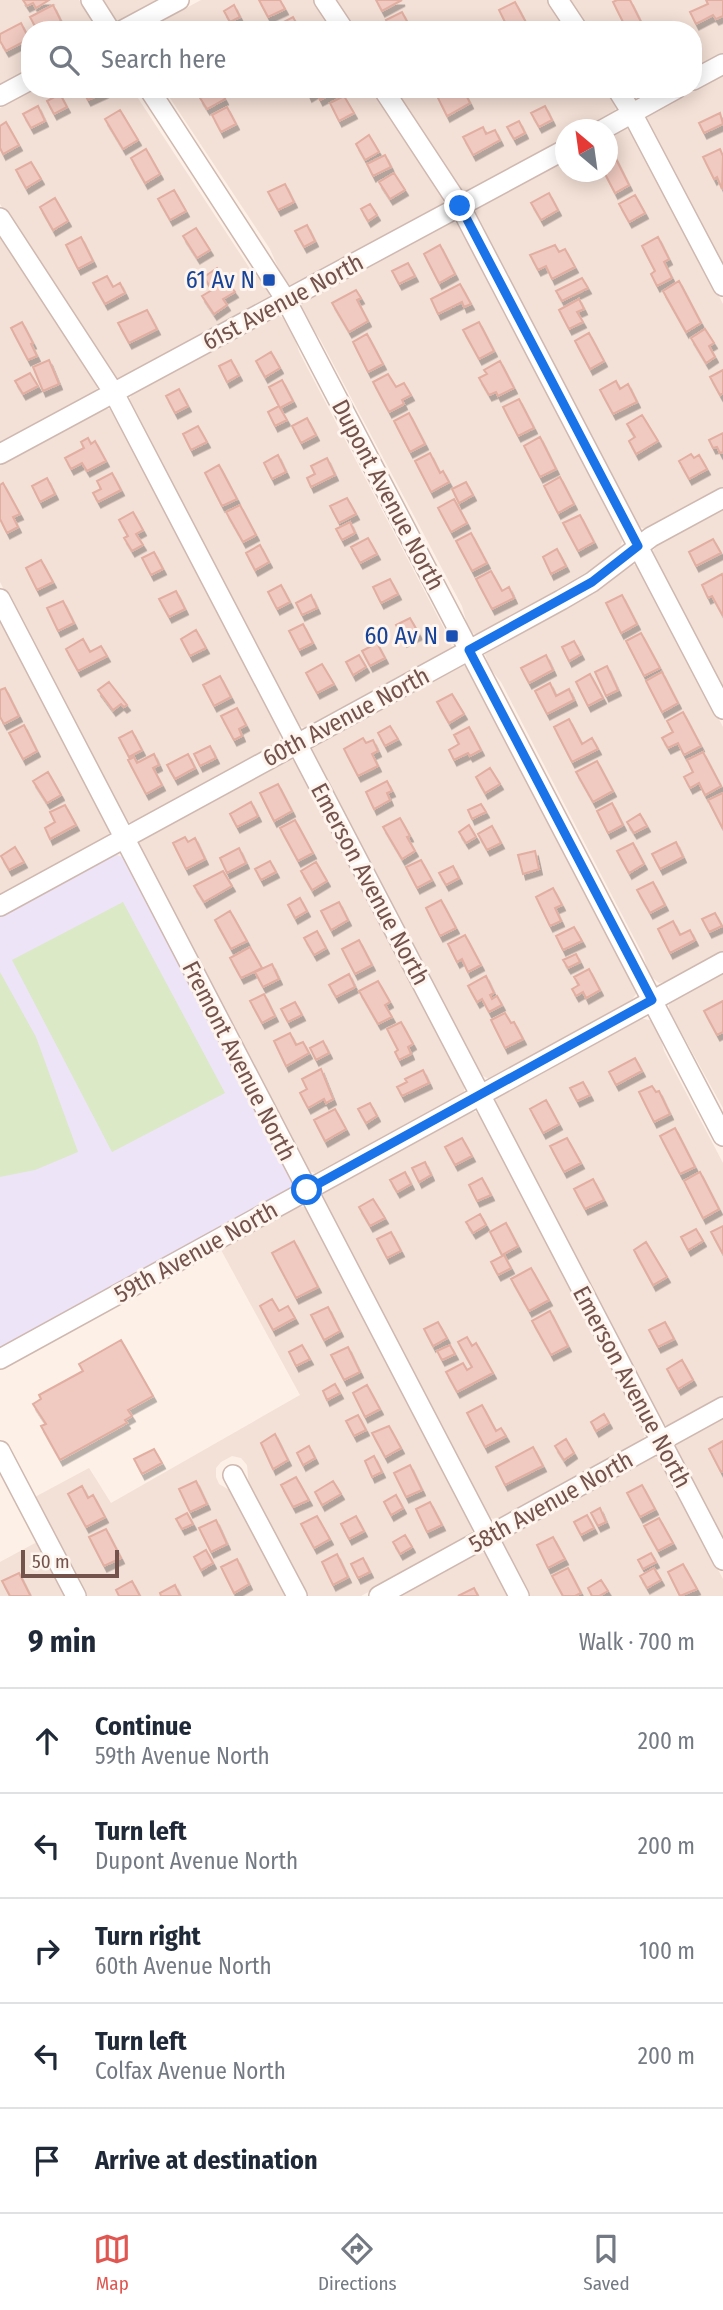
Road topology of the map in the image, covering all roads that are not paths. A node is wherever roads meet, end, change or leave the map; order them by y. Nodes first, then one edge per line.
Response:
1 (91, 0) edge
2 (178, 0) edge
3 (324, 0) edge
4 (558, 0) edge
5 (104, 21) edge
6 (140, 21) edge
7 (338, 21) edge
8 (572, 21) edge
9 (723, 64) edge
10 (702, 75) edge
11 (21, 85) edge
12 (0, 96) edge
13 (155, 98) edge
14 (389, 98) edge
15 (623, 98) edge
16 (660, 98) edge
17 (632, 113) junction
18 (618, 121) edge
19 (555, 154) edge
20 (460, 206) junction
21 (0, 218) edge
22 (723, 286) edge
23 (286, 300) junction
24 (114, 393) junction
25 (0, 454) edge
26 (723, 498) edge
27 (638, 546) junction
28 (0, 599) edge
29 (469, 650) junction
30 (723, 709) edge
31 (296, 743) junction
32 (124, 838) junction
33 (0, 906) edge
34 (723, 962) edge
35 (652, 1000) junction
36 (480, 1096) junction
37 (723, 1136) edge
38 (307, 1190) junction
39 (0, 1359) edge
40 (723, 1407) edge
41 (661, 1441) junction
42 (0, 1451) edge
43 (233, 1475) dead end
44 (488, 1536) junction
45 (723, 1560) edge
46 (76, 1596) edge
47 (297, 1596) edge
48 (379, 1596) edge
49 (519, 1596) edge

1 - 5 street
2 - 6 street
3 - 7 street
4 - 8 street
9 - 10 street
11 - 12 street
13 - 23 street, Dupont Avenue North
14 - 20 street
15 - 17 street
16 - 17 street
17 - 18 street
17 - 22 street
19 - 20 street, 61st Avenue North
20 - 23 street, 61st Avenue North
20 - 27 street
21 - 24 street, Emerson Avenue North
23 - 24 street, 61st Avenue North
23 - 29 street, Dupont Avenue North
24 - 25 street, 61st Avenue North
24 - 31 street, Emerson Avenue North
26 - 27 street, 60th Avenue North
27 - 29 street, 60th Avenue North
27 - 30 street
28 - 32 street, Fremont Avenue North
29 - 31 street, 60th Avenue North
29 - 35 street, Dupont Avenue North
31 - 32 street, 60th Avenue North
31 - 36 street, Emerson Avenue North
32 - 33 street, 60th Avenue North
32 - 38 street, Fremont Avenue North
34 - 35 street, 59th Avenue North
35 - 36 street, 59th Avenue North
35 - 37 street, Dupont Avenue North
36 - 38 street, 59th Avenue North
36 - 41 street, Emerson Avenue North
38 - 39 street, 59th Avenue North
38 - 44 street, Fremont Avenue North
40 - 41 street, 58th Avenue North
41 - 44 street, 58th Avenue North
41 - 45 street, Emerson Avenue North
42 - 46 street
43 - 47 street
44 - 48 street, 58th Avenue North
44 - 49 street, Fremont Avenue North

